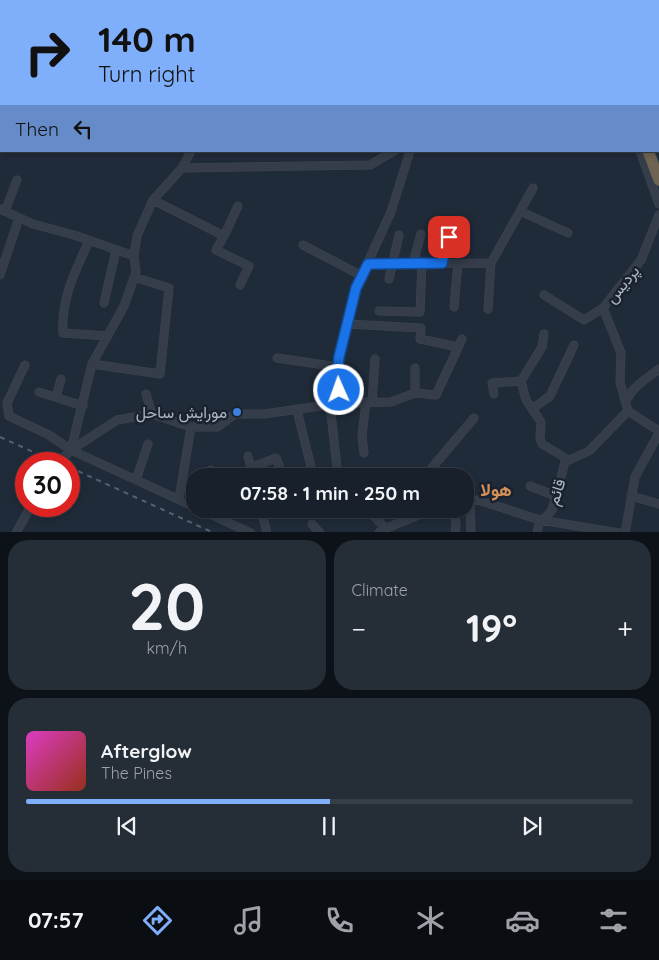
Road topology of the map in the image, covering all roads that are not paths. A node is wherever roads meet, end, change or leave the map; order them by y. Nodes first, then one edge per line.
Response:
1 (190, 152) edge
2 (392, 152) edge
3 (410, 152) edge
4 (640, 152) edge
5 (648, 152) edge
6 (182, 168) junction
7 (17, 180) dead end
8 (659, 180) edge
9 (533, 188) dead end
10 (154, 200) junction
11 (659, 204) edge
12 (238, 206) dead end
13 (2, 210) edge
14 (520, 212) junction
15 (659, 215) edge
16 (19, 218) junction
17 (432, 229) dead end
18 (568, 232) dead end
19 (421, 234) dead end
20 (399, 235) dead end
21 (224, 236) junction
22 (89, 241) junction
23 (303, 245) dead end
24 (116, 250) junction
25 (134, 256) junction
26 (393, 263) junction
27 (413, 263) junction
28 (422, 263) junction
29 (442, 263) junction
30 (458, 263) junction
31 (491, 263) junction
32 (368, 264) junction
33 (0, 276) edge
34 (362, 276) junction
35 (134, 277) junction
36 (389, 279) dead end
37 (240, 285) dead end
38 (544, 295) dead end
39 (104, 303) dead end
40 (454, 307) dead end
41 (603, 308) junction
42 (379, 310) dead end
43 (488, 310) dead end
44 (347, 324) junction
45 (544, 334) dead end
46 (108, 336) junction
47 (462, 339) dead end
48 (574, 344) dead end
49 (458, 347) junction
50 (277, 358) dead end
51 (375, 359) dead end
52 (92, 364) junction
53 (25, 365) dead end
54 (338, 368) junction
55 (415, 368) dead end
56 (659, 369) edge
57 (61, 379) dead end
58 (521, 380) junction
59 (39, 392) dead end
60 (415, 393) junction
61 (146, 394) dead end
62 (494, 394) dead end
63 (56, 398) junction
64 (341, 402) junction
65 (369, 402) junction
66 (625, 402) junction
67 (330, 404) junction
68 (83, 406) junction
69 (532, 409) junction
70 (298, 410) junction
71 (628, 411) junction
72 (152, 414) junction
73 (474, 418) dead end
74 (191, 427) junction
75 (659, 432) edge
76 (148, 444) dead end
77 (71, 450) junction
78 (364, 453) dead end
79 (248, 456) dead end
80 (569, 460) junction
81 (250, 468) edge
82 (258, 468) edge
83 (280, 468) edge
84 (311, 468) edge
85 (338, 468) dead end
86 (432, 468) edge
87 (136, 480) junction
88 (530, 486) dead end
89 (556, 496) junction
90 (632, 496) junction
91 (179, 500) junction
92 (474, 501) edge
93 (186, 503) edge
94 (659, 504) edge
95 (25, 517) edge
96 (220, 518) edge
97 (263, 518) edge
98 (376, 518) edge
99 (411, 518) edge
100 (455, 518) edge
101 (470, 518) edge
102 (540, 520) junction
103 (312, 524) dead end
104 (387, 530) edge
105 (16, 532) edge
106 (252, 532) edge
107 (267, 532) edge
108 (320, 532) edge
109 (455, 532) edge
110 (471, 532) edge
111 (537, 532) edge
112 (619, 532) edge
113 (625, 532) edge

1 - 6 street
2 - 6 street
3 - 32 street
4 - 11 street
5 - 8 highway
6 - 10 street
7 - 13 street
9 - 14 street
10 - 21 street
10 - 25 street
12 - 21 street
13 - 16 street
14 - 18 street
14 - 31 street
15 - 41 street, پرديس
16 - 22 street
16 - 33 street
17 - 29 street
19 - 27 street
20 - 26 street
21 - 37 street
22 - 24 street
22 - 46 street
23 - 34 street
24 - 25 street
24 - 39 street
25 - 35 street
26 - 27 street
26 - 32 street
26 - 36 street
27 - 28 street
28 - 29 street
28 - 42 street
29 - 30 street
30 - 31 street
30 - 40 street
31 - 43 street
32 - 34 street
34 - 44 street
35 - 46 street
35 - 52 street
38 - 41 street
41 - 66 street, پرديس
44 - 49 street
44 - 54 street
45 - 58 street
46 - 52 street
47 - 49 street
48 - 69 street
49 - 60 street
50 - 54 street
51 - 65 street
52 - 68 street
53 - 77 street
54 - 64 street
55 - 60 street
56 - 66 street
57 - 63 street
58 - 62 street
58 - 69 street
59 - 63 street
60 - 65 street
61 - 72 street
63 - 68 street
64 - 65 street
64 - 67 street
65 - 78 street
66 - 71 street, پرديس
67 - 70 street
67 - 85 street
68 - 77 street
69 - 80 street
70 - 74 street
70 - 84 street
71 - 75 street
71 - 80 street, قائم
72 - 74 street
72 - 77 street
73 - 86 street
74 - 91 street
75 - 90 street
76 - 87 street
77 - 87 street
79 - 81 street
80 - 89 street, قائم
82 - 83 street
87 - 91 street
88 - 89 street
89 - 102 street, قائم
90 - 94 street
90 - 113 street
91 - 93 street
92 - 102 street, قائم
95 - 105 street
96 - 106 street
97 - 107 street
98 - 104 street
99 - 104 street
100 - 109 street
101 - 110 street
102 - 111 street
102 - 112 street
103 - 108 street

